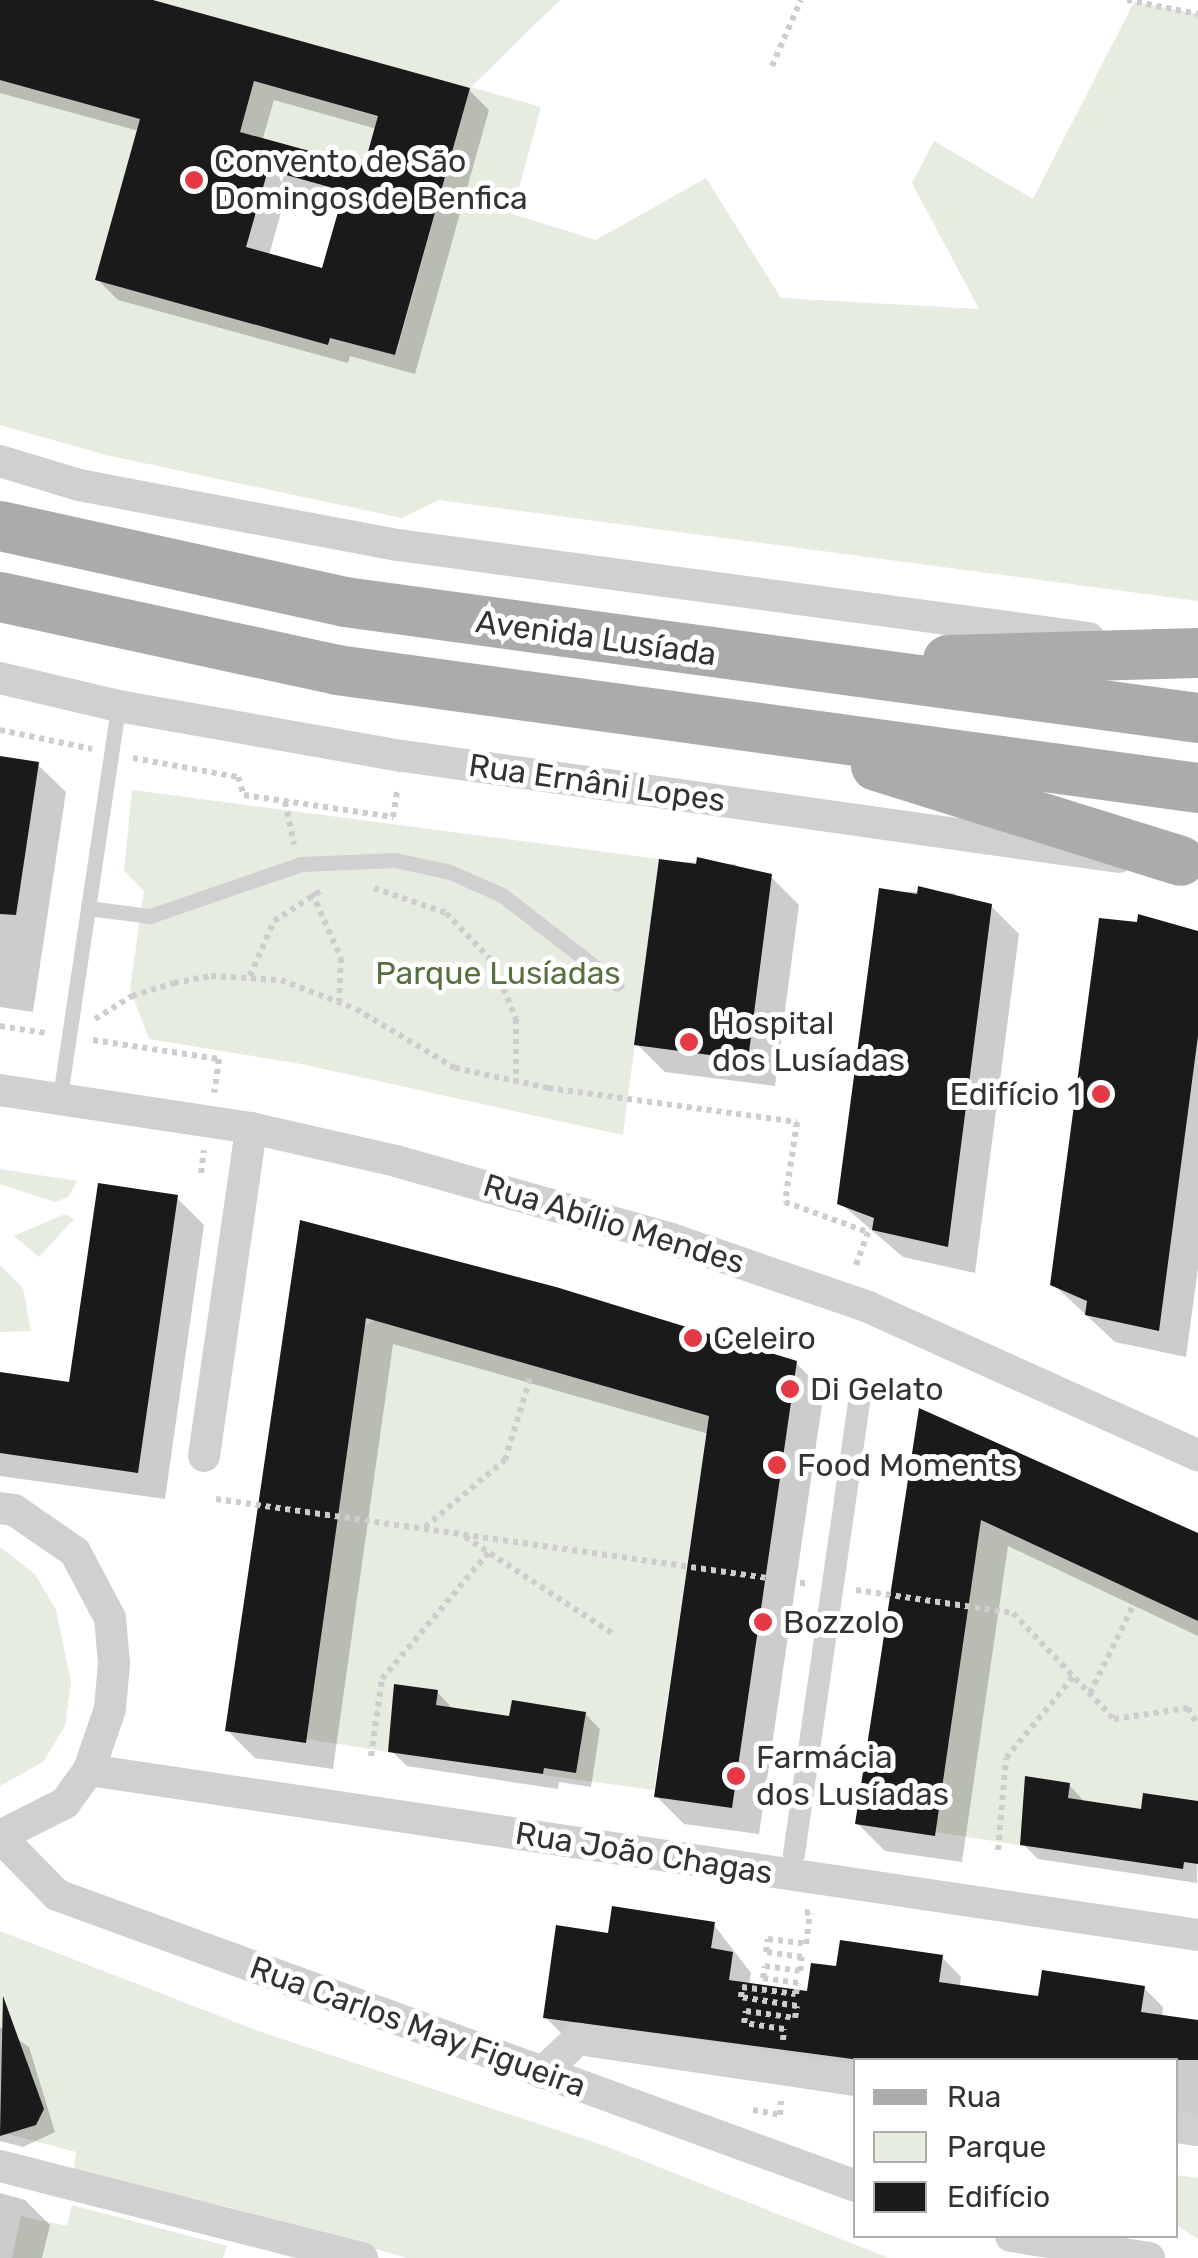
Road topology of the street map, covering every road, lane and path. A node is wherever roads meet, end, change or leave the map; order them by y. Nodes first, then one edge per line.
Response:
1 (801, 0) edge
2 (1128, 0) edge
3 (1198, 14) edge
4 (772, 66) dead end
5 (0, 462) edge
6 (0, 526) edge
7 (0, 597) edge
8 (1198, 652) edge
9 (774, 662) junction
10 (0, 678) edge
11 (118, 706) junction
12 (1198, 718) edge
13 (0, 730) edge
14 (781, 733) junction
15 (111, 754) junction
16 (403, 756) junction
17 (1198, 788) edge
18 (1190, 862) edge
19 (362, 887) dead end
20 (340, 888) dead end
21 (312, 892) junction
22 (88, 908) junction
23 (250, 976) junction
24 (618, 984) dead end
25 (339, 1000) junction
26 (0, 1026) edge
27 (68, 1036) junction
28 (516, 1083) junction
29 (0, 1090) edge
30 (60, 1096) junction
31 (209, 1120) junction
32 (251, 1128) junction
33 (201, 1174) dead end
34 (855, 1268) dead end
35 (530, 1378) dead end
36 (862, 1390) dead end
37 (1198, 1455) edge
38 (204, 1456) dead end
39 (216, 1498) dead end
40 (0, 1508) edge
41 (424, 1528) junction
42 (460, 1533) junction
43 (489, 1552) junction
44 (833, 1587) junction
45 (1134, 1604) dead end
46 (615, 1635) dead end
47 (1074, 1676) junction
48 (1090, 1693) junction
49 (1198, 1725) edge
50 (370, 1756) dead end
51 (89, 1770) junction
52 (0, 1836) edge
53 (998, 1850) dead end
54 (794, 1854) dead end
55 (786, 1910) dead end
56 (1198, 1935) edge
57 (781, 2054) dead end
58 (542, 2074) junction
59 (853, 2080) edge
60 (762, 2098) dead end
61 (726, 2141) junction
62 (0, 2166) edge
63 (853, 2185) edge
64 (1023, 2238) edge
65 (362, 2258) edge
66 (1148, 2258) edge

1 - 4 path
2 - 3 path
5 - 8 street, Avenida Lusíada
6 - 9 main road, Avenida Lusíada
7 - 14 main road
8 - 9 main road
9 - 12 main road, Avenida Lusíada
10 - 11 street, Rua Ernâni Lopes
11 - 15 lane
11 - 16 street, Rua Ernâni Lopes
13 - 15 path
14 - 17 main road
14 - 18 main road
15 - 16 path
15 - 22 lane
16 - 18 street, Rua Ernâni Lopes
19 - 28 path
20 - 21 path
21 - 23 path
21 - 25 path
22 - 24 lane
22 - 27 lane
23 - 25 path
23 - 27 path
25 - 28 path
26 - 27 path
27 - 30 lane
27 - 31 path
28 - 34 path
29 - 30 street, Rua Abílio Mendes
30 - 31 street, Rua Abílio Mendes
31 - 32 street, Rua Abílio Mendes
31 - 33 path
32 - 37 street, Rua Abílio Mendes
32 - 38 street
35 - 41 path
36 - 44 street
39 - 41 path
40 - 51 street
41 - 42 path
42 - 43 path
42 - 44 path
43 - 46 path
43 - 50 path
44 - 47 path
44 - 54 street
45 - 48 path
47 - 48 path
47 - 53 path
48 - 49 path
51 - 52 street
51 - 56 street, Rua João Chagas
52 - 58 street, Rua Carlos May Figueira
55 - 57 path
58 - 59 street
58 - 61 street, Rua Carlos May Figueira
60 - 61 path
61 - 63 street, Rua Carlos May Figueira
62 - 65 street
64 - 66 street

